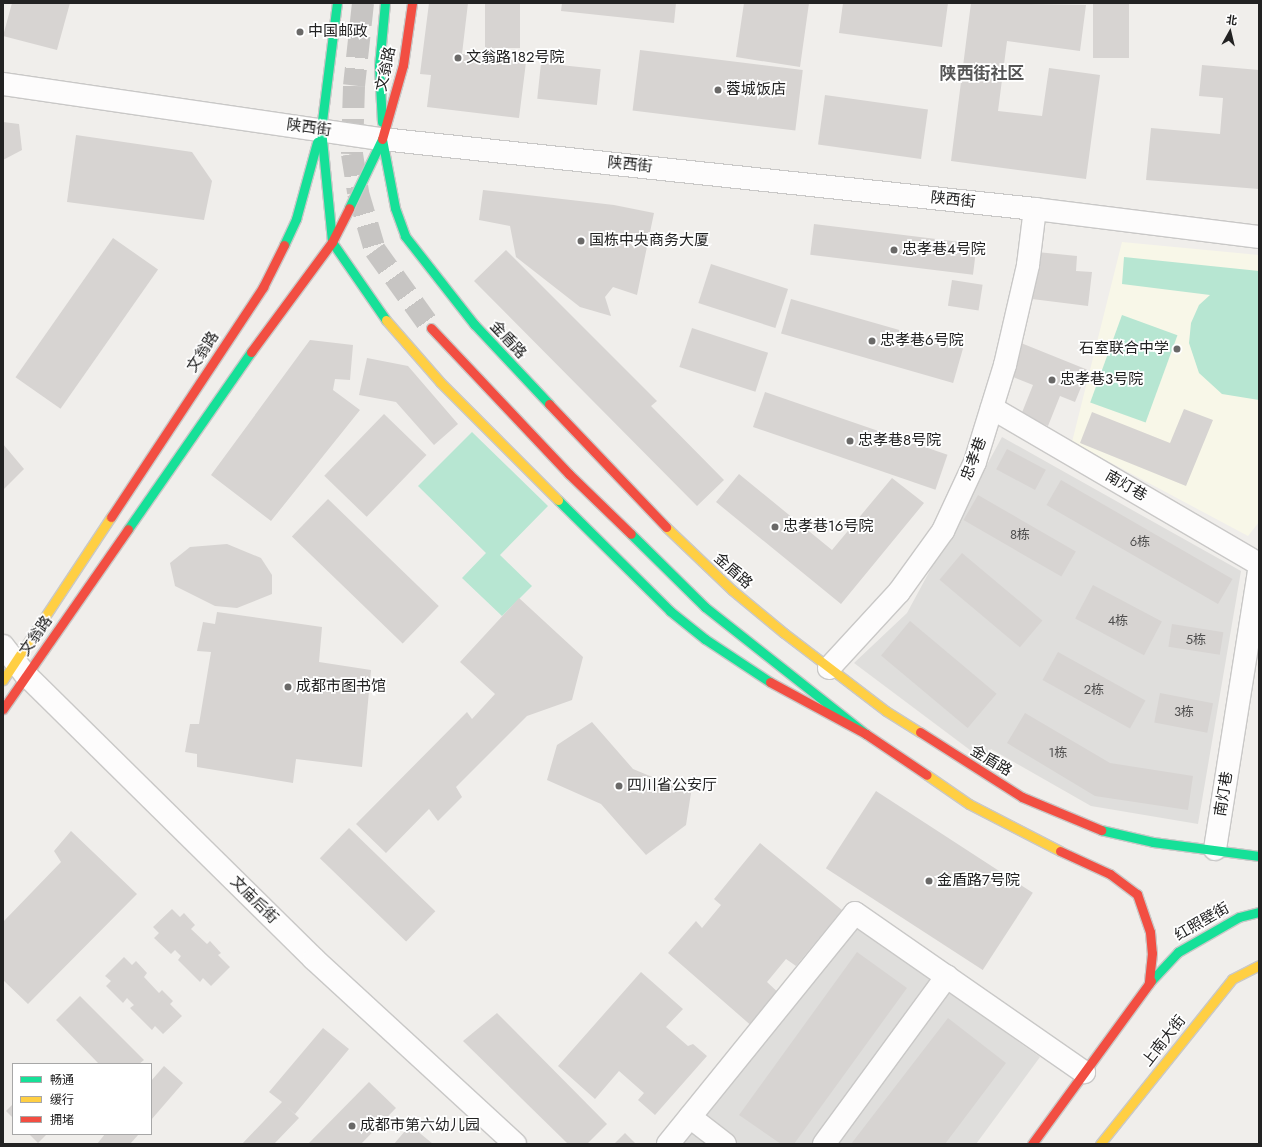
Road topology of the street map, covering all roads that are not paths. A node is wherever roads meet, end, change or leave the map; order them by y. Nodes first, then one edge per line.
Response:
1 (337, 3) edge
2 (385, 3) edge
3 (412, 3) edge
4 (3, 84) edge
5 (321, 130) junction
6 (382, 139) junction
7 (1035, 209) junction
8 (1259, 237) edge
9 (332, 242) junction
10 (431, 328) tunnel mouth
11 (992, 408) junction
12 (1259, 564) edge
13 (1259, 572) edge
14 (15, 661) edge
15 (829, 668) junction
16 (3, 680) edge
17 (3, 709) edge
18 (866, 734) junction
19 (1215, 849) junction
20 (1259, 856) edge
21 (1259, 912) edge
22 (1259, 965) edge
23 (947, 976) junction
24 (1149, 984) junction
25 (1084, 1072) junction
26 (690, 1117) junction
27 (515, 1144) edge
28 (668, 1144) edge
29 (725, 1144) edge
30 (824, 1144) edge
31 (1032, 1144) edge
32 (1100, 1144) edge

1 - 5 main road, 文翁路
2 - 6 main road, 文翁路
3 - 6 main road, 文翁路
4 - 5 street, 陕西街
5 - 6 street, 陕西街
5 - 9 main road
5 - 14 main road, 文翁路
6 - 7 street, 陕西街
6 - 9 main road, 文翁路
6 - 15 main road, 金盾路
7 - 8 street, 陕西街
7 - 11 street, 忠孝巷
9 - 14 main road, 文翁路
9 - 18 main road
10 - 18 main road
11 - 12 street, 南灯巷
11 - 15 street, 忠孝巷
13 - 19 street, 南灯巷
14 - 16 main road, 文翁路
14 - 17 main road, 文翁路
14 - 27 street, 文庙后街
15 - 19 main road, 金盾路
18 - 24 main road
19 - 20 main road
21 - 24 main road, 红照壁街
22 - 32 main road, 上南大街
23 - 25 street
23 - 26 street
23 - 30 street
24 - 25 main road
25 - 31 main road
26 - 28 street
26 - 29 street

